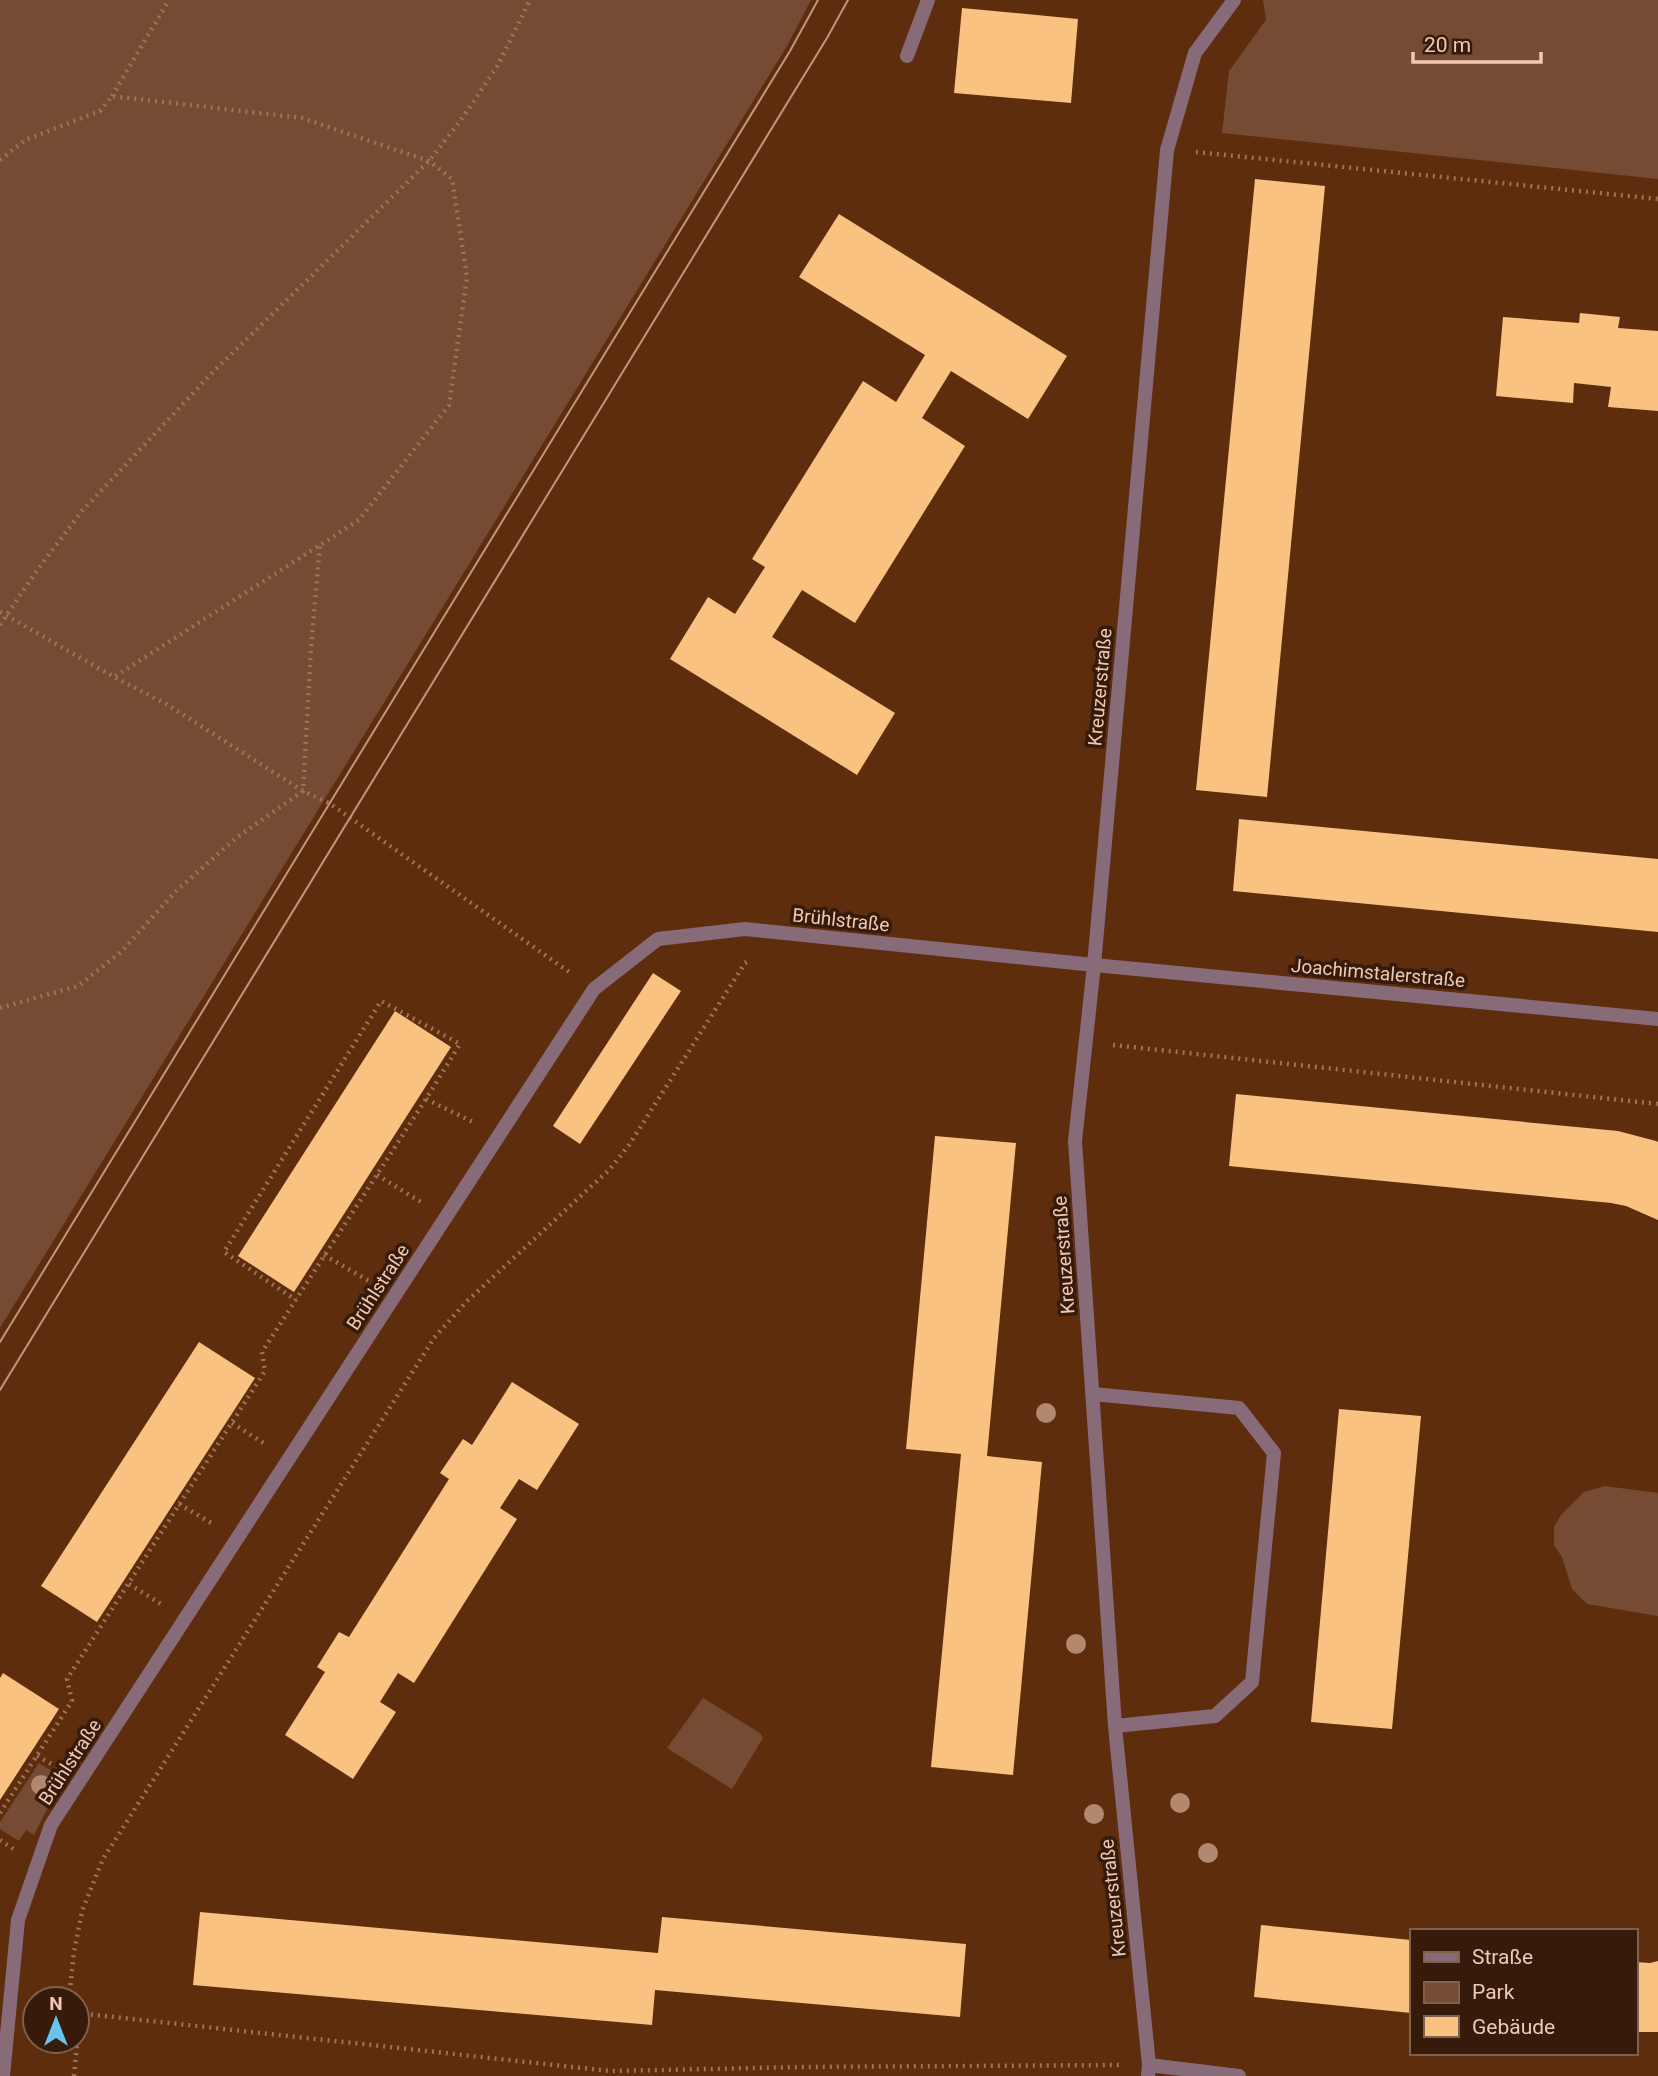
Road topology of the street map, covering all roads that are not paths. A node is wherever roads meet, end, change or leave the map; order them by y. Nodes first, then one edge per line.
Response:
1 (928, 0) edge
2 (1234, 0) edge
3 (907, 56) dead end
4 (1094, 965) junction
5 (1658, 1019) edge
6 (1093, 1394) junction
7 (1115, 1726) junction
8 (1148, 2071) edge
9 (3, 2076) edge
10 (1239, 2076) edge

1 - 3 street
2 - 4 street, Kreuzerstraße
4 - 5 street, Joachimstalerstraße
4 - 6 street, Kreuzerstraße
4 - 9 street, Brühlstraße
6 - 7 street, Kreuzerstraße
6 - 7 street
7 - 8 street, Kreuzerstraße
8 - 10 street

